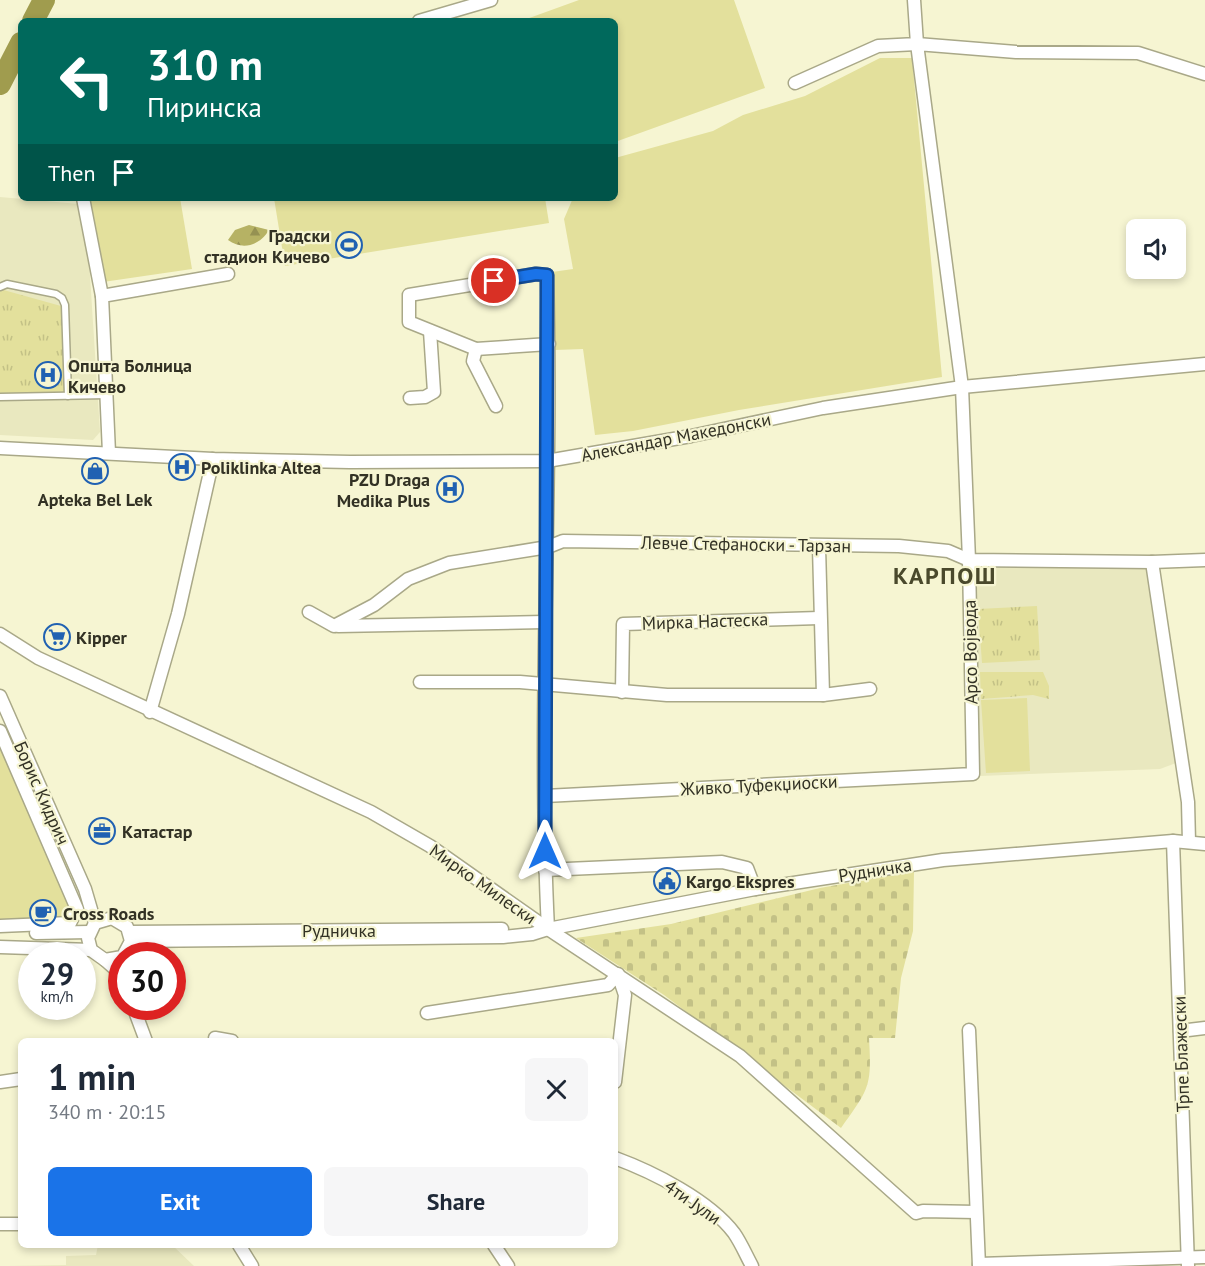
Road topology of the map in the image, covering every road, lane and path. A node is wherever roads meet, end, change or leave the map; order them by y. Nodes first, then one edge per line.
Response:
1 (491, 0) edge
2 (914, 0) edge
3 (429, 18) edge
4 (917, 44) junction
5 (1205, 74) edge
6 (795, 83) dead end
7 (84, 201) edge
8 (228, 274) dead end
9 (0, 287) edge
10 (102, 296) junction
11 (430, 331) junction
12 (549, 344) junction
13 (476, 349) junction
14 (1205, 364) edge
15 (962, 387) junction
16 (108, 395) junction
17 (68, 396) junction
18 (0, 397) edge
19 (410, 398) dead end
20 (496, 406) dead end
21 (0, 448) edge
22 (109, 453) junction
23 (213, 459) junction
24 (547, 461) junction
25 (548, 547) junction
26 (819, 547) junction
27 (969, 560) junction
28 (1205, 560) edge
29 (1152, 562) junction
30 (309, 612) dead end
31 (819, 618) junction
32 (544, 622) junction
33 (334, 626) junction
34 (0, 634) edge
35 (420, 682) dead end
36 (544, 684) junction
37 (870, 689) dead end
38 (622, 692) junction
39 (823, 695) junction
40 (0, 696) edge
41 (150, 712) junction
42 (0, 730) edge
43 (973, 774) joint
44 (545, 796) junction
45 (1173, 841) junction
46 (1189, 842) junction
47 (1205, 844) edge
48 (545, 870) junction
49 (755, 890) junction
50 (97, 925) junction
51 (0, 926) edge
52 (548, 929) junction
53 (0, 934) edge
54 (93, 942) edge
55 (124, 942) edge
56 (186, 946) edge
57 (0, 947) edge
58 (18, 948) edge
59 (96, 954) edge
60 (108, 958) edge
61 (105, 960) junction
62 (108, 963) edge
63 (618, 974) junction
64 (427, 1013) dead end
65 (138, 1020) edge
66 (1205, 1028) edge
67 (969, 1030) dead end
68 (1180, 1031) junction
69 (145, 1038) edge
70 (618, 1056) edge
71 (18, 1079) edge
72 (0, 1082) edge
73 (618, 1159) edge
74 (976, 1212) junction
75 (0, 1224) edge
76 (18, 1224) edge
77 (241, 1248) edge
78 (496, 1248) edge
79 (1205, 1257) edge
80 (1188, 1262) edge
81 (979, 1265) edge
82 (252, 1266) edge
83 (508, 1266) edge
84 (752, 1266) edge

1 - 3 street
2 - 4 street, Арсо Војвода
4 - 5 street
4 - 6 street
4 - 15 street, Арсо Војвода
7 - 10 street
8 - 10 street
9 - 17 lane
10 - 16 street
11 - 12 street
11 - 13 street
11 - 19 street
12 - 13 street
12 - 24 street
13 - 20 street
14 - 15 street, Александар Македонски
15 - 24 street, Александар Македонски
15 - 27 street, Арсо Војвода
16 - 17 lane
16 - 22 street
17 - 18 lane
21 - 22 street, Александар Македонски
22 - 23 street, Александар Македонски
23 - 24 street, Александар Македонски
23 - 41 street
24 - 25 street
25 - 26 street, Левче Стефаноски - Тарзан
25 - 32 street
25 - 33 street, Левче Стефаноски - Тарзан
26 - 27 street, Левче Стефаноски - Тарзан
26 - 31 street
27 - 29 street, Левче Стефаноски - Тарзан
27 - 43 street, Арсо Војвода
28 - 29 street, Левче Стефаноски - Тарзан
29 - 46 street
30 - 33 street
31 - 38 street, Мирка Настеска
31 - 39 street
32 - 33 street
32 - 36 street
34 - 41 street, Мирко Милески
35 - 36 street
36 - 38 street
36 - 44 street
37 - 39 street
38 - 39 street
40 - 50 street, Борис Кидрич
41 - 52 street, Мирко Милески
42 - 51 street
43 - 44 street, Живко Туфекџиоски
44 - 48 street
45 - 46 street, Рудничка
45 - 49 street, Рудничка
45 - 68 street, Трпе Блажески
46 - 47 street, Рудничка
48 - 49 street
48 - 52 street
49 - 52 street, Рудничка
50 - 53 street
50 - 54 street
50 - 55 street
52 - 56 street, Рудничка
52 - 63 street, Мирко Милески
57 - 58 street
59 - 61 street
60 - 61 street, Рудничка
61 - 62 street
63 - 64 street
63 - 70 street
63 - 74 street, Мирко Милески
65 - 69 street
66 - 68 street
67 - 74 street
68 - 80 street, Трпе Блажески
71 - 72 street
73 - 84 street, 4ти Јули
74 - 81 street
75 - 76 street
77 - 82 street
78 - 83 street
79 - 80 street
80 - 81 street

